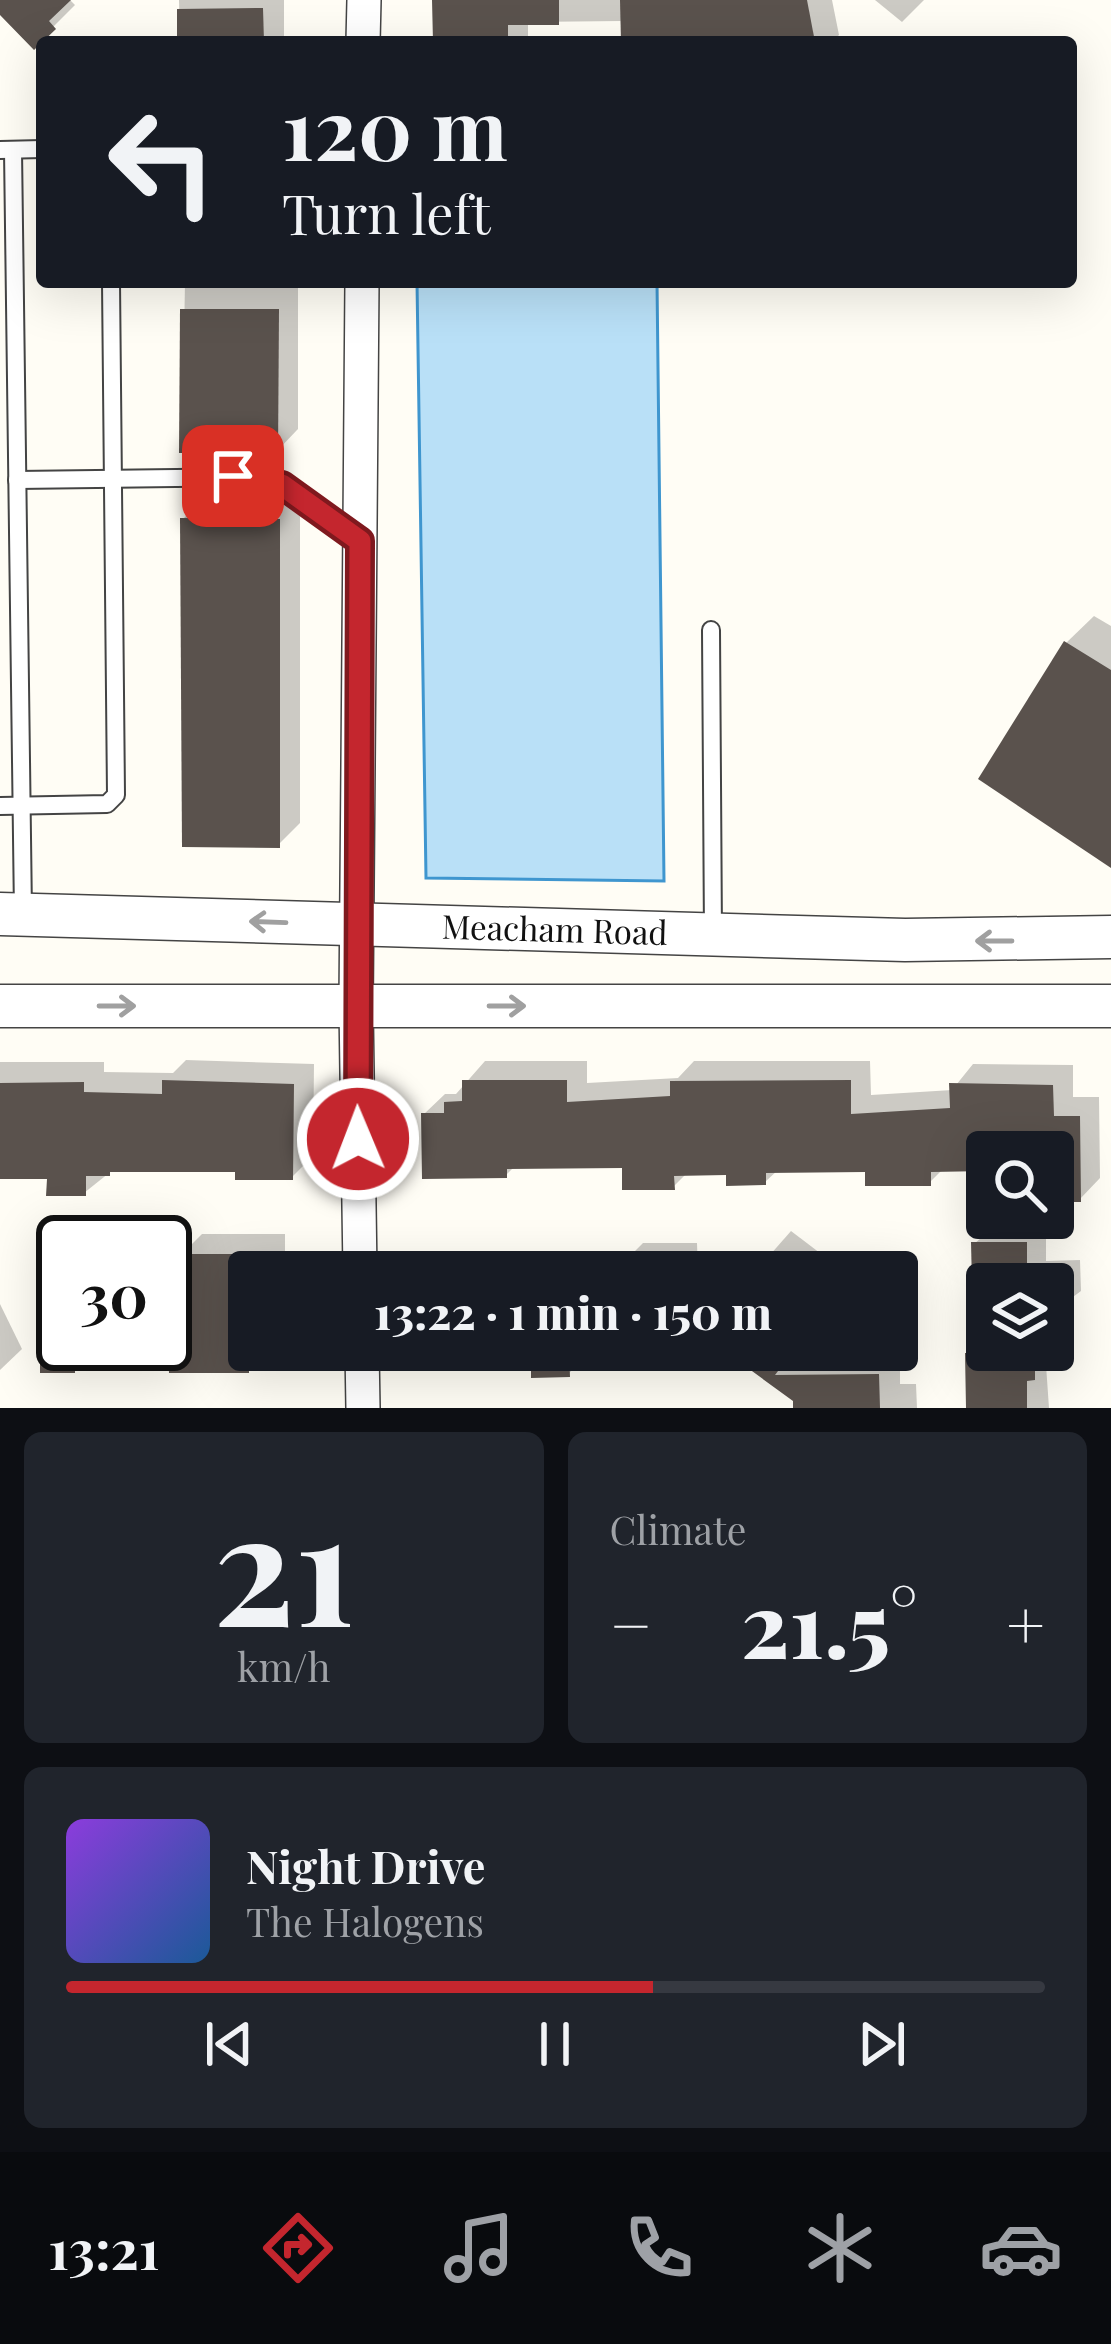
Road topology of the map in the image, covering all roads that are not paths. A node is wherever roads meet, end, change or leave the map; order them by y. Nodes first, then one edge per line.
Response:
1 (364, 0) edge
2 (363, 36) edge
3 (7, 150) edge
4 (7, 281) edge
5 (111, 288) edge
6 (362, 288) edge
7 (113, 478) junction
8 (17, 480) junction
9 (360, 541) junction
10 (712, 630) dead end
11 (0, 806) edge
12 (22, 806) junction
13 (12, 914) edge
14 (357, 926) junction
15 (713, 935) junction
16 (1111, 937) edge
17 (0, 1006) edge
18 (356, 1006) junction
19 (1111, 1006) edge
20 (361, 1251) edge
21 (362, 1371) edge
22 (363, 1408) edge

1 - 2 street
3 - 4 lane
4 - 8 lane
5 - 7 lane
6 - 9 street
7 - 8 lane
7 - 9 lane
7 - 12 lane
8 - 12 lane
9 - 14 street
10 - 15 lane
11 - 12 lane
12 - 13 lane
14 -> 13 street, Meacham Road
14 - 15 street, Meacham Road
14 - 18 street
16 -> 15 street, Meacham Road
17 -> 18 street
18 -> 19 street
18 - 20 street
21 - 22 street

